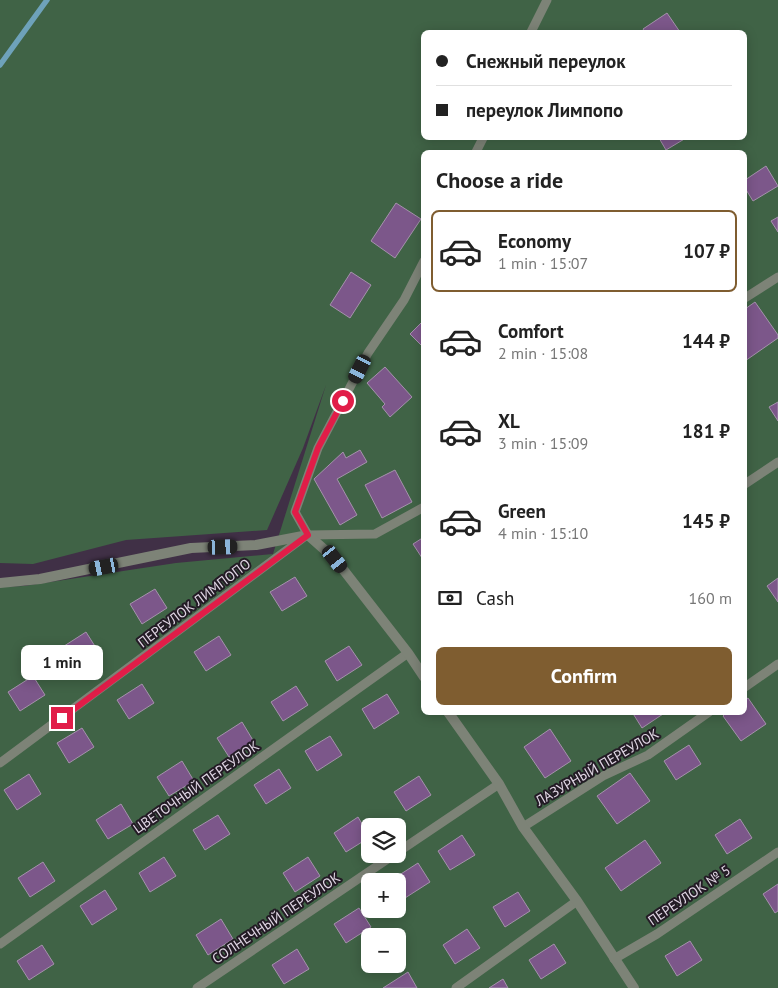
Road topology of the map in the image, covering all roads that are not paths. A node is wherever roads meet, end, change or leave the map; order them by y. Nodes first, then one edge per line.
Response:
1 (547, 0) edge
2 (533, 30) edge
3 (421, 267) edge
4 (778, 277) edge
5 (747, 297) edge
6 (778, 462) edge
7 (747, 483) edge
8 (421, 508) edge
9 (308, 535) junction
10 (0, 583) edge
11 (408, 653) junction
12 (778, 664) edge
13 (421, 672) edge
14 (747, 686) edge
15 (450, 715) edge
16 (705, 715) edge
17 (0, 764) edge
18 (499, 784) junction
19 (523, 826) junction
20 (406, 846) edge
21 (778, 852) edge
22 (381, 863) edge
23 (576, 901) junction
24 (0, 944) edge
25 (614, 959) junction
26 (197, 988) edge
27 (456, 988) edge
28 (634, 988) edge

1 - 2 lane
3 - 9 lane
4 - 5 lane
6 - 7 lane
8 - 9 lane
9 - 10 street
9 - 11 street
9 - 17 lane, ПЕРЕУЛОК ЛИМПОПО
11 - 13 street
11 - 24 lane, ЦВЕТОЧНЫЙ ПЕРЕУЛОК
12 - 14 lane
15 - 18 street
16 - 19 lane, ЛАЗУРНЫЙ ПЕРЕУЛОК
18 - 19 street
18 - 20 lane, СОЛНЕЧНЫЙ ПЕРЕУЛОК
19 - 23 street
21 - 25 lane, ПЕРЕУЛОК № 5
22 - 26 lane, СОЛНЕЧНЫЙ ПЕРЕУЛОК
23 - 25 street
23 - 27 lane
25 - 28 street

